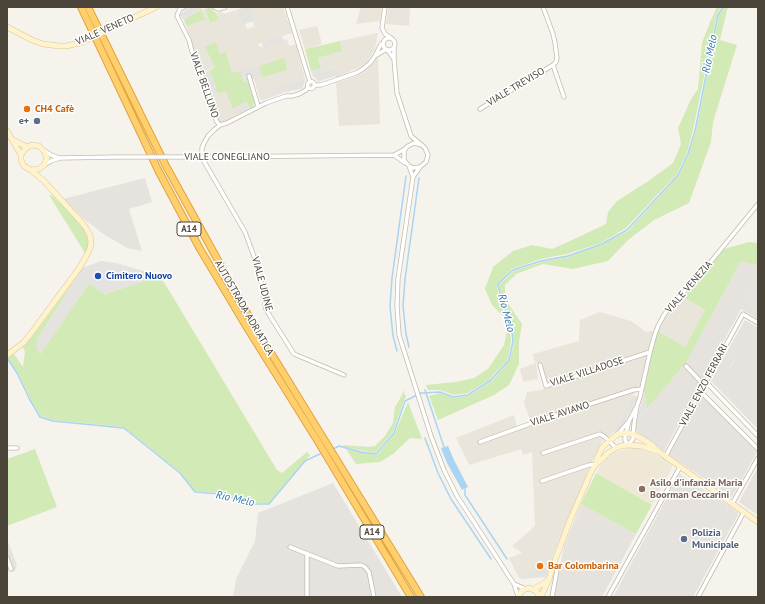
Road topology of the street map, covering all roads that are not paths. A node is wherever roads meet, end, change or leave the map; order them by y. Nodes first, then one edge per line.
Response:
1 (81, 7) edge
2 (88, 7) edge
3 (156, 7) edge
4 (184, 7) edge
5 (214, 7) edge
6 (224, 7) edge
7 (287, 7) edge
8 (385, 7) edge
9 (543, 7) edge
10 (7, 27) edge
11 (392, 38) junction
12 (382, 43) junction
13 (394, 47) junction
14 (386, 50) junction
15 (375, 56) junction
16 (394, 59) junction
17 (553, 65) junction
18 (249, 76) dead end
19 (310, 82) junction
20 (314, 85) junction
21 (308, 87) junction
22 (564, 97) dead end
23 (258, 106) junction
24 (480, 109) dead end
25 (220, 125) junction
26 (7, 130) edge
27 (411, 136) junction
28 (12, 139) junction
29 (422, 145) junction
30 (27, 147) junction
31 (406, 148) junction
32 (44, 150) junction
33 (21, 155) junction
34 (394, 155) junction
35 (60, 158) junction
36 (408, 165) junction
37 (43, 167) junction
38 (420, 167) junction
39 (32, 170) junction
40 (413, 177) junction
41 (44, 182) junction
42 (758, 204) edge
43 (758, 323) edge
44 (650, 352) junction
45 (9, 354) edge
46 (540, 365) dead end
47 (686, 366) dead end
48 (344, 375) dead end
49 (705, 384) junction
50 (642, 389) junction
51 (701, 392) junction
52 (637, 406) junction
53 (629, 421) junction
54 (626, 433) junction
55 (618, 434) junction
56 (633, 434) junction
57 (758, 436) edge
58 (608, 441) junction
59 (480, 442) dead end
60 (628, 445) junction
61 (7, 448) edge
62 (17, 448) dead end
63 (616, 448) junction
64 (758, 449) edge
65 (658, 451) junction
66 (544, 453) dead end
67 (666, 457) junction
68 (758, 458) edge
69 (596, 464) junction
70 (680, 467) junction
71 (542, 481) dead end
72 (732, 504) junction
73 (744, 512) junction
74 (758, 522) edge
75 (290, 547) dead end
76 (307, 554) junction
77 (7, 558) edge
78 (554, 563) junction
79 (11, 569) dead end
80 (549, 579) junction
81 (514, 584) junction
82 (526, 589) junction
83 (534, 589) junction
84 (307, 597) edge
85 (374, 597) edge
86 (411, 597) edge
87 (421, 597) edge
88 (518, 597) edge
89 (540, 597) edge
90 (552, 597) edge
91 (608, 597) edge
92 (698, 597) edge

1 - 86 highway, AUTOSTRADA ADRIATICA / A14
2 - 87 highway, AUTOSTRADA ADRIATICA / A14
3 - 10 street, VIALE VENETO, bridge
4 - 25 street, VIALE BELLUNO
5 - 6 street
7 - 19 street
8 - 11 street
9 - 17 street, VIALE TREVISO
11 - 12 street
11 - 13 street
12 - 14 street
12 - 15 street
13 - 14 street
13 - 16 street
14 - 15 street
14 - 16 street
15 - 20 street
16 - 27 street
17 - 22 street, VIALE TREVISO
17 - 24 street, VIALE TREVISO
18 - 23 street
19 - 20 street
19 - 21 street
20 - 21 street
21 - 23 street, VIALE BELLUNO
23 - 25 street, VIALE BELLUNO
25 - 48 street, VIALE UDINE
26 - 28 street
27 - 29 street
27 - 31 street
28 - 30 street
28 - 33 street
29 - 31 street
29 - 38 street
30 - 32 street
30 - 33 street
31 - 34 street, VIALE CONEGLIANO
31 - 36 street
32 - 35 street, VIALE CONEGLIANO
32 - 37 street
33 - 39 street
34 - 35 street, VIALE CONEGLIANO, bridge
34 - 36 street
35 - 37 street, VIALE CONEGLIANO
36 - 38 street
36 - 40 street
37 - 39 street
37 - 41 street
38 - 40 street
39 - 41 street
40 - 81 street
41 - 45 street
42 - 44 street, VIALE VENEZIA
43 - 49 street, VIALE ENZO FERRARI
44 - 46 street, VIALE VILLADOSE
44 - 50 street, VIALE VENEZIA
47 - 49 street
49 - 51 street, VIALE ENZO FERRARI
49 - 57 street
50 - 52 street, VIALE VENEZIA
50 - 59 street, VIALE AVIANO
51 - 64 street
51 - 67 street, VIALE ENZO FERRARI
52 - 53 street, VIALE VENEZIA
52 - 56 street, VIALE VENEZIA
53 - 54 street, VIALE VENEZIA
53 - 55 street, VIALE VENEZIA
54 - 55 street, VIALE VENEZIA
54 - 56 street, VIALE VENEZIA
54 - 60 street, VIALE VENEZIA
55 - 58 street, VIALE VENEZIA
56 - 60 street, VIALE VENEZIA
56 - 65 street
58 - 63 street
58 - 66 street
58 - 69 street, VIALE VENEZIA
60 - 63 street, VIALE VENEZIA
60 - 65 street
61 - 62 street
63 - 69 street, VIALE VENEZIA
65 - 67 street
67 - 70 street
68 - 72 street
69 - 71 street
69 - 78 street, VIALE VENEZIA
70 - 72 street
70 - 91 street
72 - 73 street
73 - 74 street
73 - 92 street
75 - 76 street
76 - 84 street
76 - 85 street
77 - 79 street
78 - 80 street, VIALE VENEZIA
78 - 90 street, VIALE VENEZIA
80 - 83 street
80 - 89 street, VIALE VENEZIA
81 - 82 street
81 - 88 street
82 - 83 street
82 - 88 street
83 - 89 street

